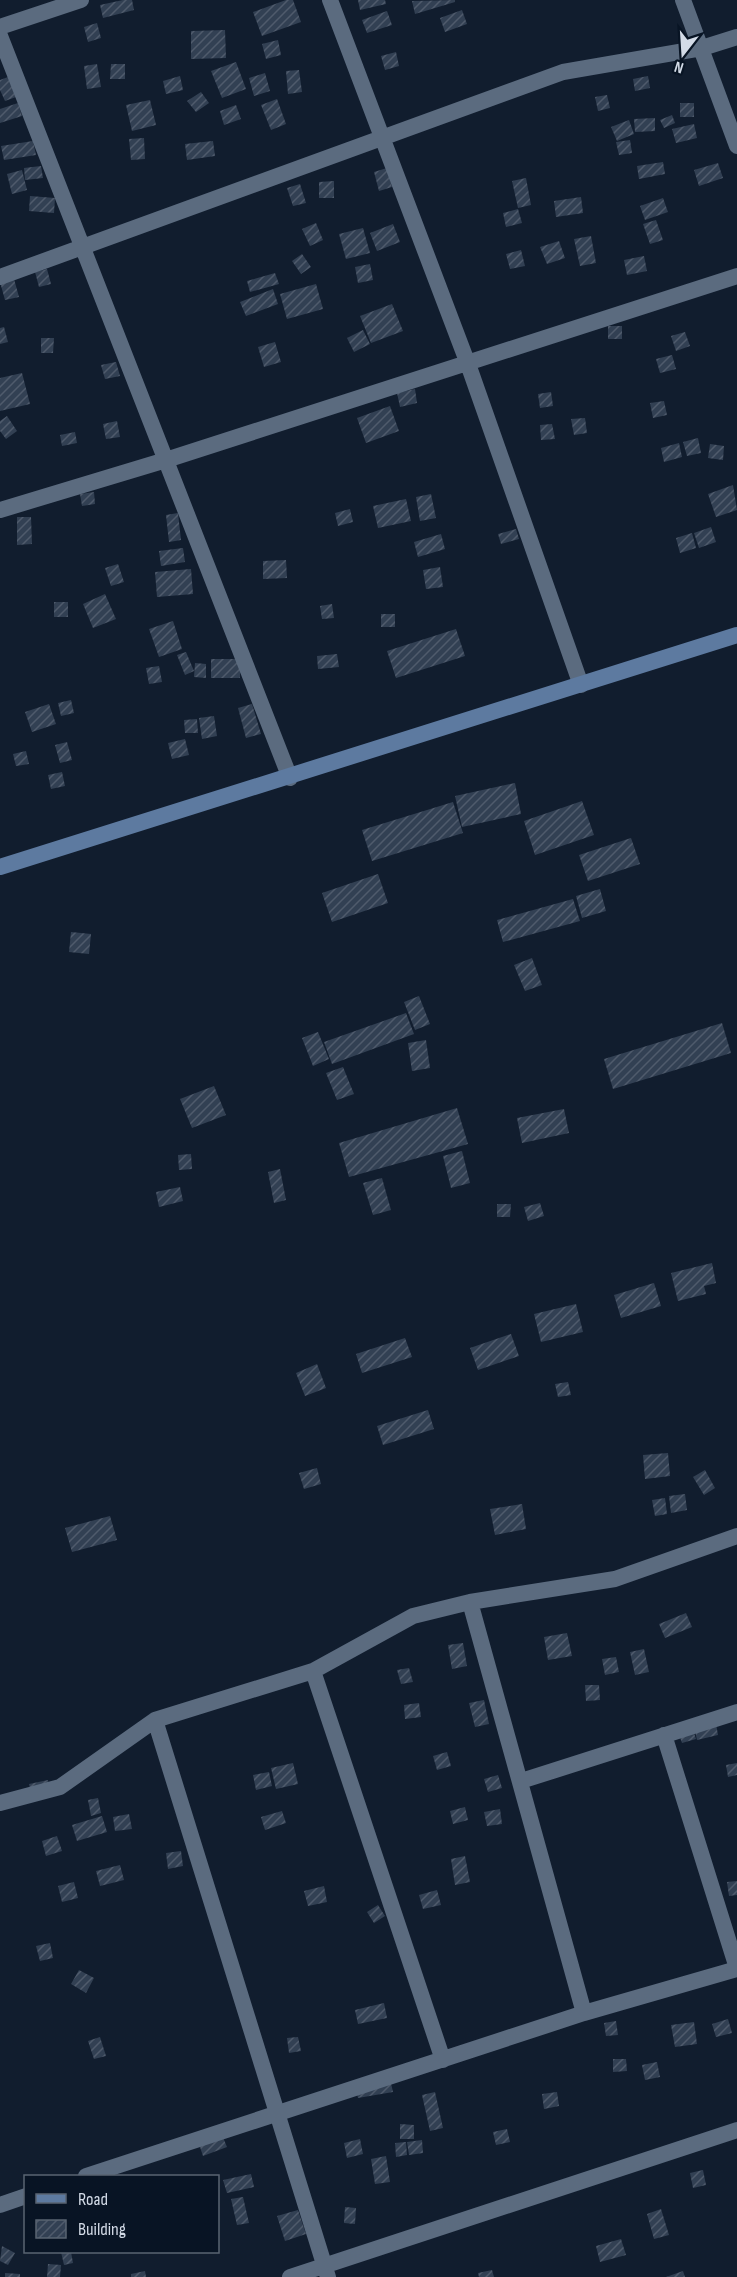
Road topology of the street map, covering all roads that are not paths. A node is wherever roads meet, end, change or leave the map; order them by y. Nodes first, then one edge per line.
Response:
1 (81, 0) edge
2 (330, 0) edge
3 (683, 0) edge
4 (0, 27) edge
5 (0, 36) edge
6 (737, 37) edge
7 (702, 48) junction
8 (383, 138) junction
9 (737, 146) edge
10 (83, 249) junction
11 (737, 276) edge
12 (0, 277) edge
13 (468, 364) junction
14 (166, 460) junction
15 (0, 510) edge
16 (737, 635) edge
17 (581, 685) junction
18 (290, 778) junction
19 (0, 867) edge
20 (737, 1536) edge
21 (471, 1602) junction
22 (314, 1671) junction
23 (737, 1712) edge
24 (155, 1720) junction
25 (664, 1735) junction
26 (520, 1781) junction
27 (0, 1803) edge
28 (737, 1969) edge
29 (584, 2013) junction
30 (443, 2060) junction
31 (277, 2114) junction
32 (737, 2130) edge
33 (89, 2175) edge
34 (24, 2197) edge
35 (0, 2205) edge
36 (326, 2271) edge
37 (290, 2277) edge

1 - 4 street
2 - 8 street
3 - 7 street
5 - 10 street
6 - 7 street
7 - 8 street
7 - 9 street
8 - 10 street
8 - 13 street
10 - 12 street
10 - 14 street
11 - 13 street
13 - 14 street
13 - 17 street
14 - 15 street
14 - 18 street
16 - 17 main road
17 - 18 main road
18 - 19 main road
20 - 21 street
21 - 22 street
21 - 26 street
22 - 24 street
22 - 30 street
23 - 25 street
24 - 27 street
24 - 31 street
25 - 26 street
25 - 28 street
26 - 29 street
28 - 29 street
29 - 30 street
30 - 31 street
31 - 33 street
31 - 36 street
32 - 36 street
34 - 35 street
36 - 37 street

